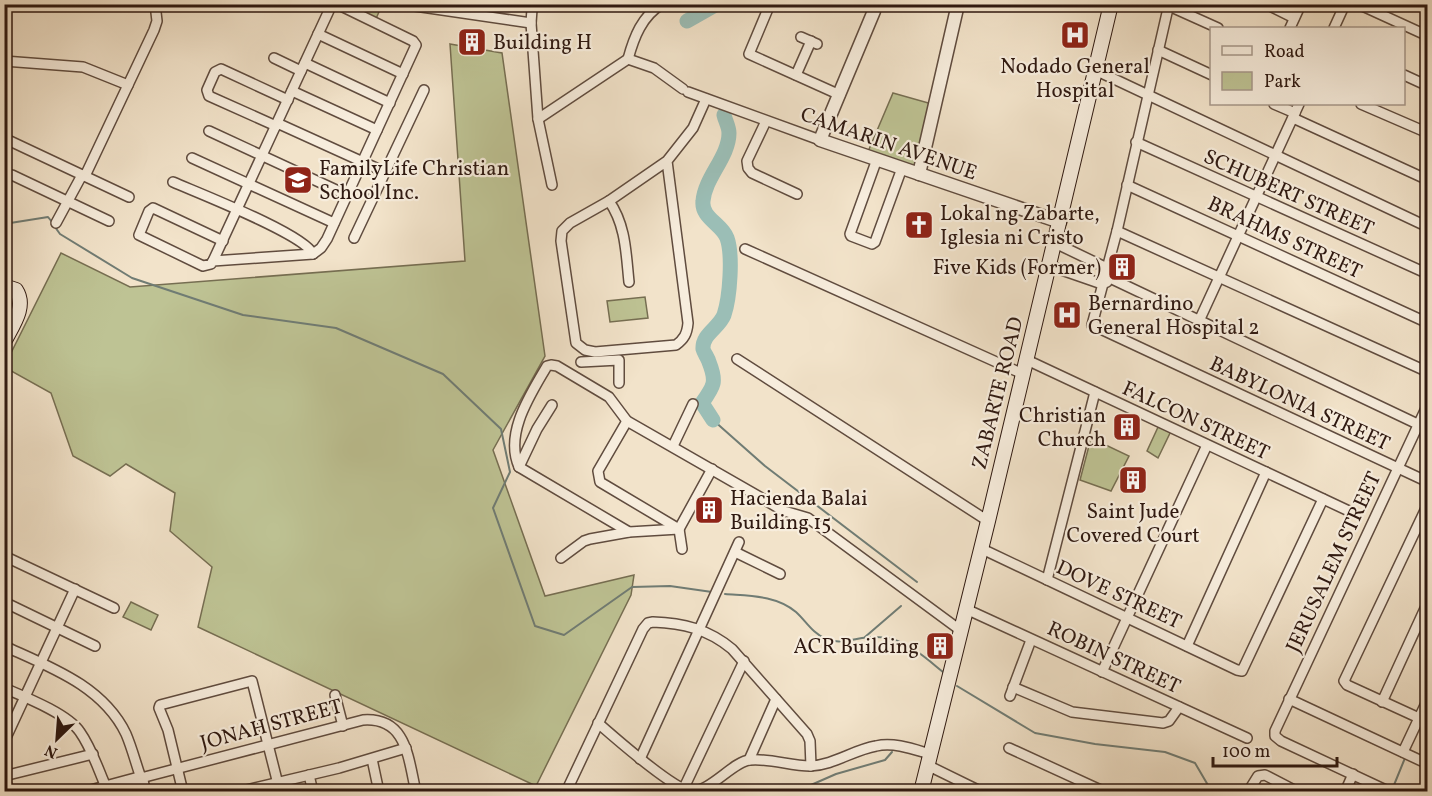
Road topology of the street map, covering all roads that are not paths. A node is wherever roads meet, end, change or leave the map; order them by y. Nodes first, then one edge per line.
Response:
1 (155, 4) edge
2 (332, 4) edge
3 (338, 4) edge
4 (401, 4) edge
5 (662, 4) edge
6 (770, 4) edge
7 (874, 4) edge
8 (958, 4) edge
9 (1111, 4) edge
10 (1266, 4) edge
11 (1301, 4) edge
12 (1345, 4) edge
13 (1358, 4) edge
14 (1169, 5) edge
15 (532, 9) dead end
16 (1294, 18) junction
17 (531, 23) junction
18 (1216, 27) edge
19 (1290, 27) edge
20 (1334, 27) edge
21 (318, 34) junction
22 (1428, 36) edge
23 (801, 37) dead end
24 (1158, 50) junction
25 (274, 58) dead end
26 (628, 59) junction
27 (4, 61) edge
28 (303, 67) junction
29 (1095, 70) junction
30 (403, 74) junction
31 (1210, 74) edge
32 (796, 75) junction
33 (1405, 75) edge
34 (128, 85) junction
35 (1428, 86) edge
36 (424, 90) dead end
37 (290, 95) junction
38 (840, 95) junction
39 (1148, 95) junction
40 (709, 100) junction
41 (390, 103) junction
42 (1276, 105) edge
43 (1299, 105) edge
44 (1363, 105) edge
45 (1294, 116) junction
46 (538, 118) junction
47 (766, 122) junction
48 (276, 124) junction
49 (377, 130) junction
50 (208, 131) dead end
51 (1428, 133) edge
52 (820, 140) junction
53 (10, 141) dead end
54 (1136, 142) junction
55 (262, 156) junction
56 (1275, 157) junction
57 (192, 158) dead end
58 (877, 159) junction
59 (667, 161) junction
60 (362, 162) junction
61 (902, 168) junction
62 (385, 172) junction
63 (919, 174) junction
64 (12, 175) dead end
65 (83, 176) junction
66 (1428, 180) edge
67 (173, 182) dead end
68 (249, 184) junction
69 (552, 185) dead end
70 (1127, 185) junction
71 (797, 194) dead end
72 (347, 195) junction
73 (129, 197) dead end
74 (1257, 197) junction
75 (68, 201) junction
76 (609, 201) junction
77 (236, 211) junction
78 (109, 221) dead end
79 (1060, 222) junction
80 (56, 223) dead end
81 (334, 223) junction
82 (1428, 227) edge
83 (1117, 231) junction
84 (1238, 236) junction
85 (354, 238) dead end
86 (223, 241) junction
87 (1055, 243) junction
88 (745, 249) dead end
89 (313, 254) junction
90 (213, 261) junction
91 (1050, 266) junction
92 (1107, 268) junction
93 (1428, 274) edge
94 (1219, 278) junction
95 (1107, 281) junction
96 (629, 282) dead end
97 (4, 286) edge
98 (1199, 321) junction
99 (1428, 322) edge
100 (4, 342) edge
101 (618, 355) junction
102 (737, 359) dead end
103 (581, 362) dead end
104 (1025, 367) junction
105 (1428, 372) edge
106 (619, 383) dead end
107 (1095, 392) junction
108 (693, 404) dead end
109 (1428, 404) edge
110 (552, 405) dead end
111 (627, 422) junction
112 (1418, 425) junction
113 (1428, 429) edge
114 (1207, 444) junction
115 (673, 446) junction
116 (519, 467) junction
117 (1397, 468) junction
118 (712, 470) junction
119 (1266, 472) junction
120 (1428, 482) edge
121 (1323, 499) junction
122 (1428, 504) edge
123 (1351, 512) dead end
124 (988, 521) junction
125 (1418, 524) junction
126 (679, 529) junction
127 (1428, 529) edge
128 (629, 532) junction
129 (980, 548) junction
130 (682, 549) dead end
131 (4, 556) edge
132 (561, 558) dead end
133 (780, 574) dead end
134 (1047, 580) junction
135 (75, 589) junction
136 (4, 602) edge
137 (1428, 602) edge
138 (114, 608) dead end
139 (966, 609) junction
140 (1126, 618) junction
141 (58, 627) junction
142 (700, 629) junction
143 (960, 630) junction
144 (1031, 640) junction
145 (4, 646) edge
146 (95, 646) dead end
147 (1187, 646) junction
148 (744, 661) junction
149 (40, 663) junction
150 (1102, 672) junction
151 (4, 688) edge
152 (335, 695) dead end
153 (25, 697) junction
154 (776, 699) junction
155 (1289, 699) junction
156 (1428, 699) edge
157 (1382, 702) junction
158 (1179, 707) junction
159 (1419, 718) junction
160 (598, 723) junction
161 (344, 726) junction
162 (1247, 738) dead end
163 (4, 742) edge
164 (269, 745) junction
165 (406, 748) junction
166 (1009, 748) dead end
167 (1403, 752) junction
168 (93, 754) junction
169 (372, 759) junction
170 (640, 759) junction
171 (928, 759) junction
172 (749, 760) junction
173 (1428, 764) edge
174 (811, 766) junction
175 (178, 769) junction
176 (1353, 774) junction
177 (309, 775) junction
178 (5, 776) edge
179 (141, 778) junction
180 (106, 787) junction
181 (279, 787) edge
182 (682, 790) edge
183 (245, 791) edge
184 (9, 792) edge
185 (89, 792) edge
186 (144, 792) edge
187 (183, 792) edge
188 (313, 792) edge
189 (379, 792) edge
190 (416, 792) edge
191 (566, 792) edge
192 (921, 792) edge
193 (982, 792) edge
194 (1105, 792) edge
195 (1248, 792) edge
196 (1298, 792) edge
197 (1345, 792) edge
198 (1390, 792) edge

1 - 34 street
2 - 21 street
3 - 30 street
4 - 17 street
5 - 26 street
6 - 32 street
7 - 38 street
8 - 63 street
9 - 29 main road, ZABARTE ROAD
10 - 16 street
11 - 16 street
12 - 20 street
13 - 22 street
14 - 18 street
14 - 24 street
15 - 17 street
16 - 19 street
17 - 46 street
21 - 28 street
21 - 30 street
23 - 32 street
24 - 31 street
24 - 39 street
25 - 28 street
26 - 40 street, CAMARIN AVENUE
26 - 46 street
27 - 34 street
28 - 37 street
28 - 41 street
29 - 39 street
29 - 79 main road, ZABARTE ROAD
30 - 41 street
32 - 38 street
33 - 35 street
34 - 65 street
36 - 62 street
37 - 48 street
37 - 48 street
37 - 49 street
38 - 52 street
39 - 54 street
39 - 56 street
40 - 47 street, CAMARIN AVENUE
40 - 59 street
41 - 49 street
42 - 45 street
43 - 45 street
44 - 51 street
45 - 56 street
45 - 66 street
46 - 69 street
47 - 52 street, CAMARIN AVENUE
47 - 71 street
48 - 55 street
48 - 60 street
49 - 60 street
50 - 55 street
52 - 58 street, CAMARIN AVENUE
53 - 65 street
54 - 70 street
54 - 74 street, SCHUBERT STREET
55 - 68 street
55 - 72 street
56 - 74 street
56 - 82 street
57 - 68 street
58 - 61 street, CAMARIN AVENUE
58 - 61 street
59 - 76 street
59 - 101 street
60 - 62 street
60 - 72 street
61 - 63 street, CAMARIN AVENUE
62 - 85 street
63 - 79 street, CAMARIN AVENUE
64 - 75 street
65 - 73 street
65 - 75 street
67 - 77 street
68 - 77 street
68 - 81 street
70 - 83 street
70 - 84 street, BRAHMS STREET
72 - 81 street
74 - 84 street
74 - 93 street, SCHUBERT STREET
75 - 78 street
75 - 80 street
76 - 96 street
76 - 101 street
77 - 86 street
77 - 89 street
79 - 87 main road, ZABARTE ROAD
81 - 89 street
83 - 92 street
83 - 94 street
84 - 94 street
84 - 99 street, BRAHMS STREET
86 - 90 street
86 - 90 street
87 - 91 main road, ZABARTE ROAD
87 - 92 street
88 - 104 street, FALCON STREET
89 - 90 street
91 - 95 street
91 - 104 main road, ZABARTE ROAD
92 - 95 street
94 - 98 street
94 - 105 street
95 - 98 street
95 - 117 street, BABYLONIA STREET
97 - 100 main road
98 - 112 street
101 - 103 street
101 - 106 street
102 - 124 street
104 - 107 street, FALCON STREET
104 - 124 main road, ZABARTE ROAD
107 - 114 street, FALCON STREET
107 - 134 street
108 - 115 street
109 - 112 street, JERUSALEM STREET
110 - 116 street
111 - 115 street
111 - 116 street
111 - 126 street
112 - 113 street
112 - 117 street, JERUSALEM STREET
114 - 119 street, FALCON STREET
114 - 140 street
115 - 118 street
116 - 128 street
117 - 120 street, BABYLONIA STREET
117 - 155 street, JERUSALEM STREET
118 - 126 street
118 - 143 street
119 - 121 street, FALCON STREET
119 - 147 street
121 - 123 street, FALCON STREET
121 - 147 street, DOVE STREET
122 - 125 street
124 - 129 main road, ZABARTE ROAD
125 - 127 street
125 - 157 street
126 - 128 street
126 - 130 street
128 - 132 street
129 - 134 street, DOVE STREET
129 - 139 main road, ZABARTE ROAD
131 - 135 street
133 - 142 street
134 - 140 street, DOVE STREET
135 - 138 street
135 - 141 street
136 - 141 street
137 - 157 street
139 - 143 main road, ZABARTE ROAD
139 - 144 street, ROBIN STREET
140 - 147 street, DOVE STREET
140 - 150 street
141 - 146 street
141 - 149 street
142 - 148 street
142 - 160 street
142 - 170 street
143 - 171 main road, ZABARTE ROAD
144 - 150 street, ROBIN STREET
144 - 158 street
145 - 149 street
148 - 154 street
148 - 182 street
149 - 153 street
149 - 179 street
150 - 158 street, ROBIN STREET
151 - 153 street
152 - 161 street
153 - 163 street
153 - 168 street
154 - 172 street
154 - 174 street
155 - 167 street
155 - 176 street, JERUSALEM STREET
156 - 159 street
157 - 159 street
158 - 162 street, ROBIN STREET
159 - 167 street
160 - 170 street
160 - 191 street
161 - 164 street, JONAH STREET
161 - 165 street, JONAH STREET
164 - 175 street, JONAH STREET
164 - 175 street
164 - 181 street
165 - 169 street
165 - 190 street, JONAH STREET
166 - 194 street
167 - 173 street
168 - 178 street
168 - 180 street
169 - 177 street
169 - 189 street
170 - 182 street
171 - 174 street
171 - 192 main road, ZABARTE ROAD
171 - 193 street
172 - 174 street
172 - 182 street
175 - 179 street, JONAH STREET
175 - 187 street
176 - 197 street
176 - 198 street
177 - 181 street
177 - 188 street
178 - 184 street
179 - 180 street, JONAH STREET
179 - 186 street
180 - 185 street, JONAH STREET
181 - 183 street
195 - 196 street

